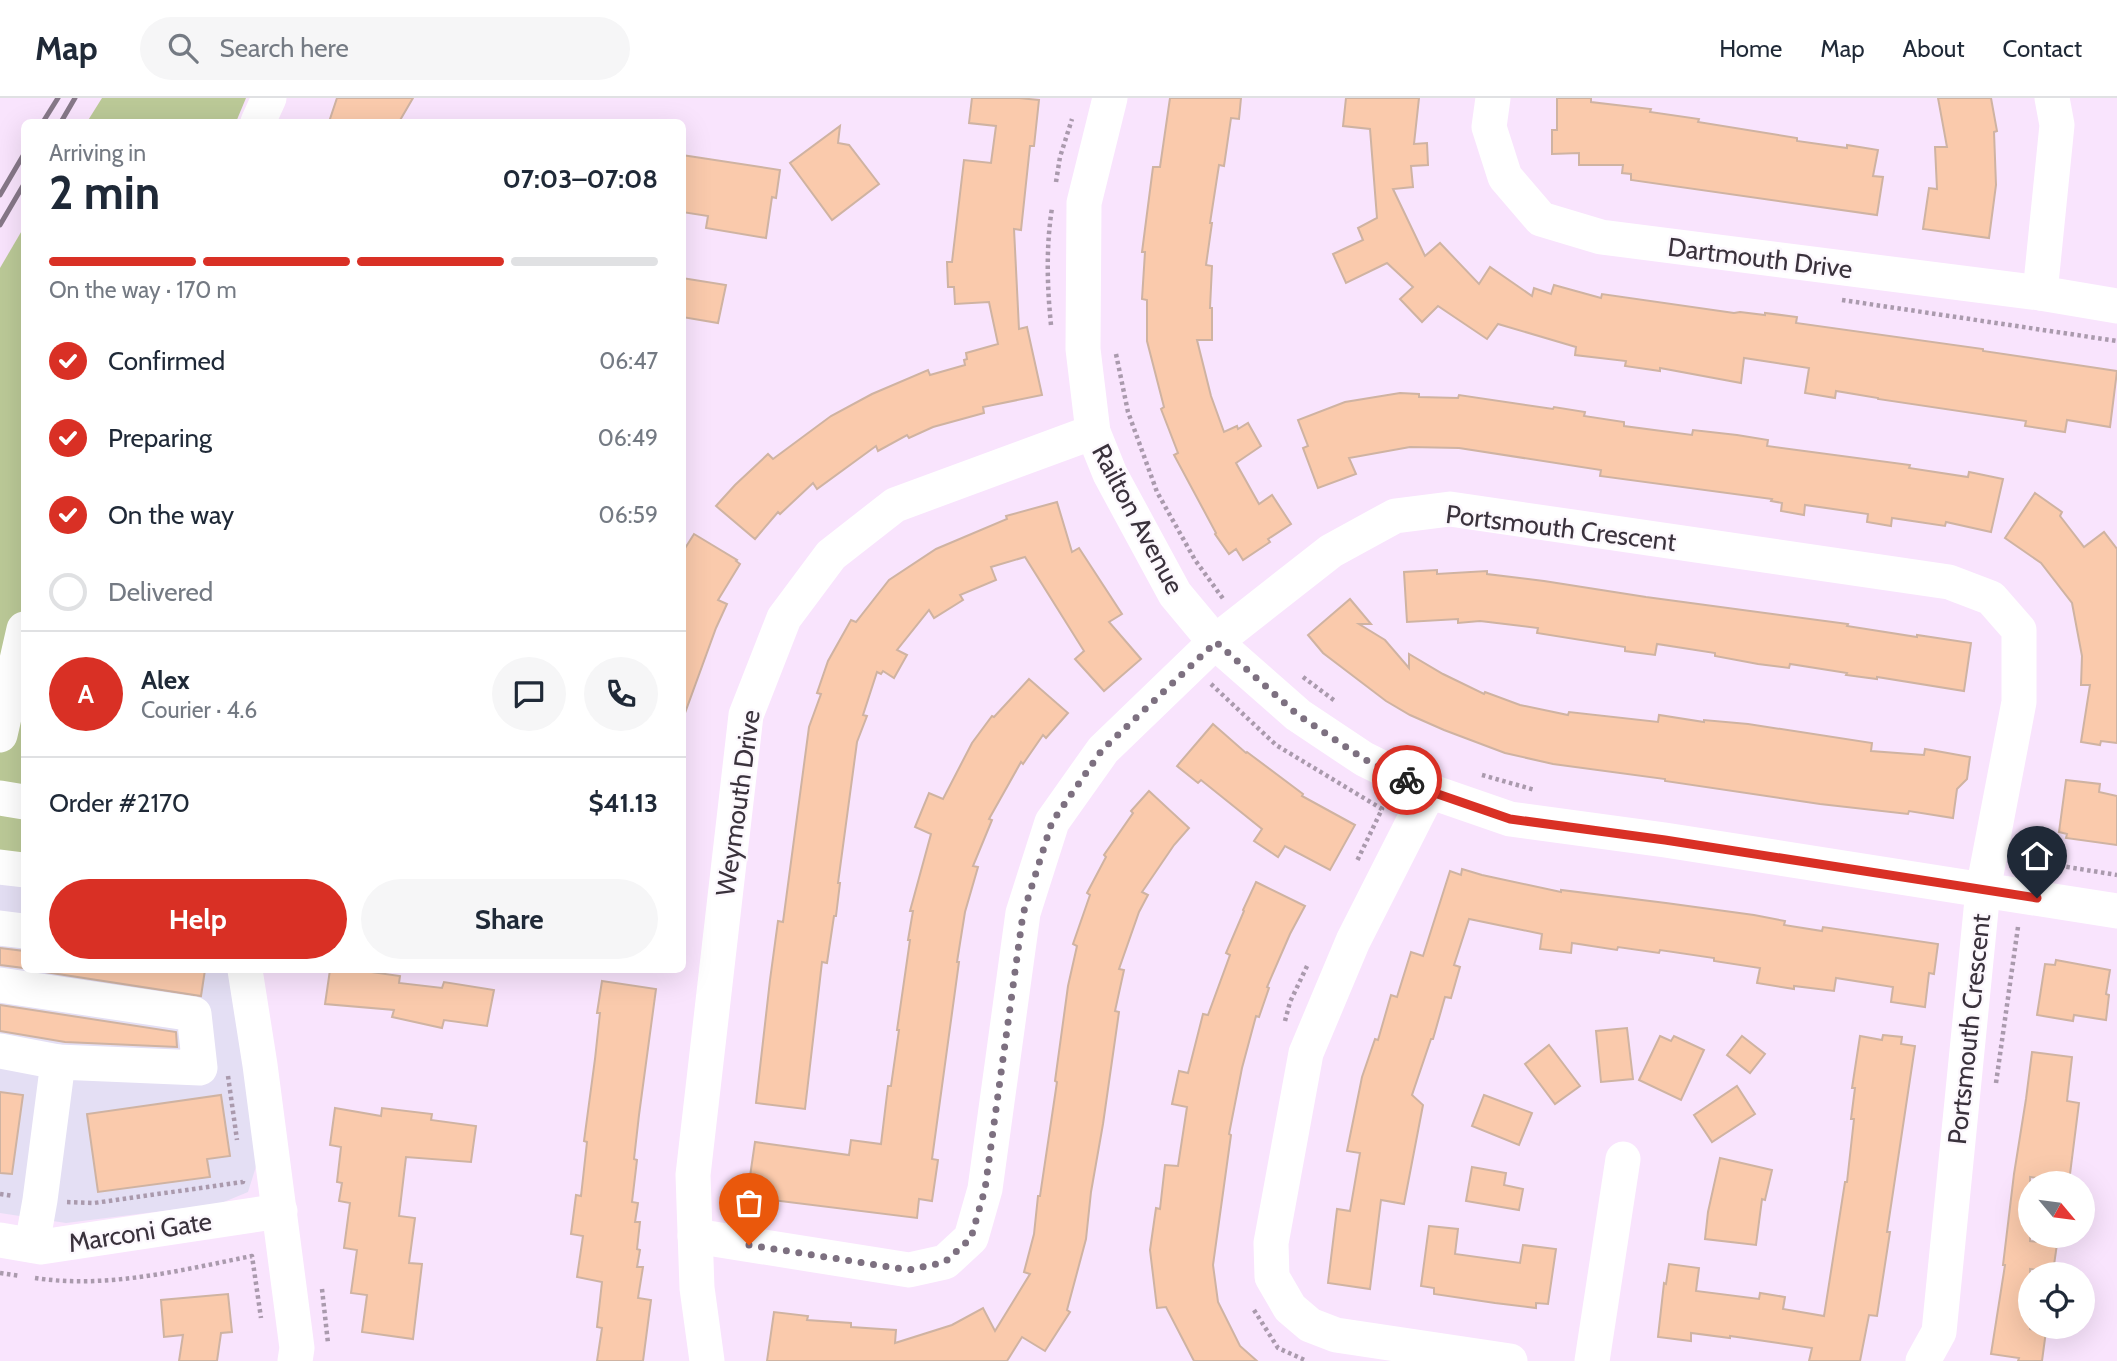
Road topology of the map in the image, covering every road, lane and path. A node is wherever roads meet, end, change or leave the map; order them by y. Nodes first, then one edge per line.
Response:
1 (269, 98) edge
2 (1110, 98) edge
3 (1493, 98) edge
4 (2052, 98) edge
5 (1075, 107) dead end
6 (259, 119) edge
7 (1055, 193) dead end
8 (1053, 205) dead end
9 (2040, 293) junction
10 (2117, 306) edge
11 (1052, 333) dead end
12 (1115, 349) dead end
13 (1093, 432) junction
14 (1225, 602) dead end
15 (1216, 642) junction
16 (21, 658) edge
17 (1294, 670) dead end
18 (1210, 683) dead end
19 (18, 688) edge
20 (1337, 703) dead end
21 (0, 735) edge
22 (0, 742) edge
23 (21, 746) edge
24 (1478, 774) dead end
25 (1429, 791) junction
26 (1542, 792) dead end
27 (0, 798) edge
28 (21, 802) edge
29 (2018, 859) dead end
30 (0, 867) edge
31 (1354, 869) dead end
32 (21, 870) edge
33 (2117, 875) edge
34 (1983, 890) junction
35 (2117, 911) edge
36 (0, 928) edge
37 (2030, 929) dead end
38 (21, 931) edge
39 (1313, 954) dead end
40 (246, 973) edge
41 (0, 985) edge
42 (1283, 1029) dead end
43 (0, 1051) edge
44 (58, 1062) junction
45 (228, 1076) dead end
46 (1995, 1090) dead end
47 (237, 1142) dead end
48 (1623, 1158) dead end
49 (241, 1168) dead end
50 (0, 1194) edge
51 (40, 1200) junction
52 (280, 1211) junction
53 (695, 1236) junction
54 (16, 1243) edge
55 (0, 1273) edge
56 (1254, 1308) dead end
57 (261, 1320) dead end
58 (295, 1361) edge
59 (707, 1361) edge
60 (1307, 1361) edge
61 (1510, 1361) edge
62 (1592, 1361) edge
63 (1923, 1361) edge

1 - 6 street
2 - 13 street, Railton Avenue
3 - 9 street, Dartmouth Drive
4 - 9 street
5 - 7 path
8 - 11 path
9 - 10 street, Dartmouth Drive
12 - 14 path
13 - 15 street, Railton Avenue
13 - 53 street, Weymouth Drive
15 - 25 street, Railton Avenue
15 - 34 street, Portsmouth Crescent
15 - 53 street, Portsmouth Crescent
16 - 19 street
17 - 20 path
18 - 31 path
19 - 21 street
22 - 23 street
24 - 26 path
25 - 34 street, Railton Avenue
25 - 61 street
27 - 28 street
29 - 33 path
30 - 32 street
34 - 35 street, Railton Avenue
34 - 63 street, Portsmouth Crescent
36 - 38 street
37 - 46 path
39 - 42 path
40 - 52 street
41 - 44 street
43 - 44 street
44 - 51 street
45 - 47 path
48 - 62 street
49 - 51 path
50 - 51 path
51 - 54 street
52 - 54 street, Marconi Gate
52 - 58 street
53 - 59 street, Weymouth Drive
55 - 57 path
56 - 60 path

